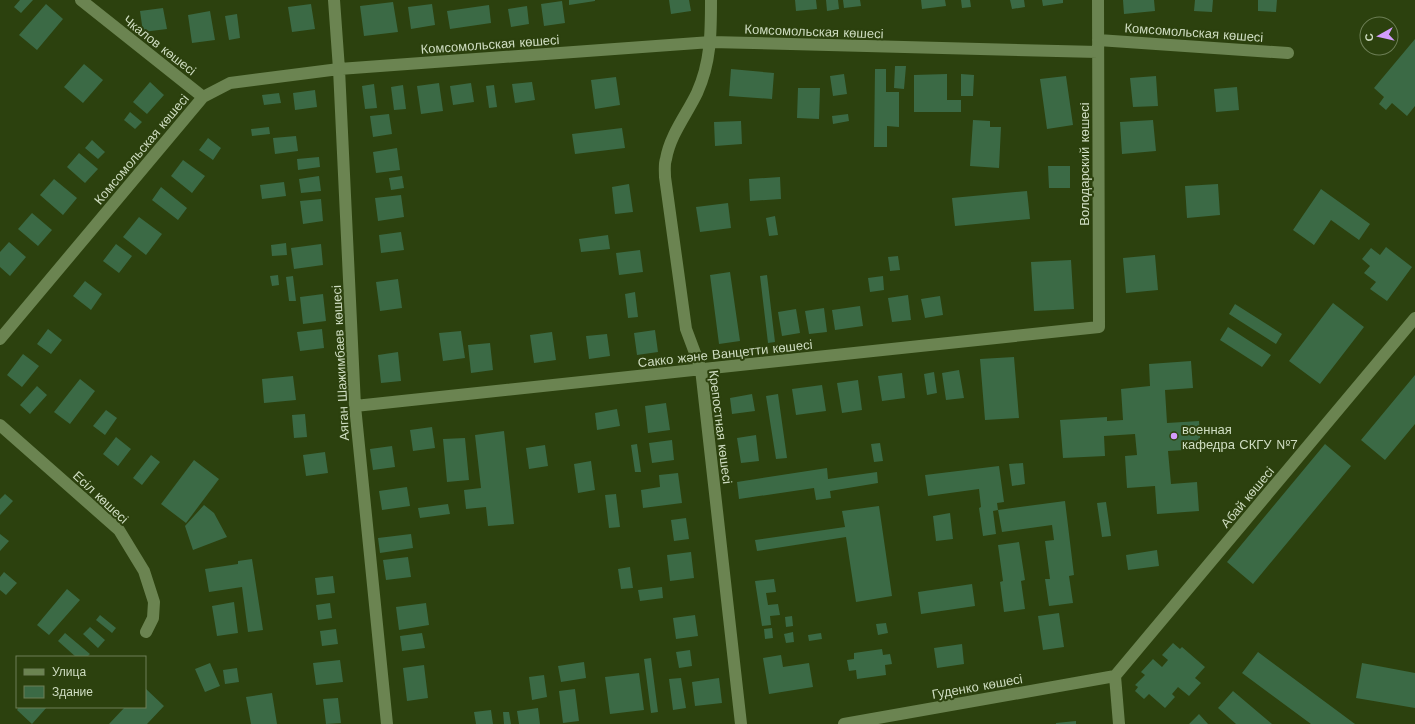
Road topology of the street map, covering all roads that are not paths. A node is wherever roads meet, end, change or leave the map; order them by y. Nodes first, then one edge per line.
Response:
1 (81, 0) edge
2 (334, 0) edge
3 (711, 0) edge
4 (1098, 0) edge
5 (1098, 40) junction
6 (711, 42) junction
7 (1098, 52) junction
8 (1288, 53) dead end
9 (340, 69) junction
10 (203, 97) junction
11 (1415, 318) edge
12 (1099, 327) joint
13 (0, 339) edge
14 (701, 369) junction
15 (355, 406) junction
16 (0, 425) edge
17 (146, 632) dead end
18 (1115, 676) junction
19 (387, 724) edge
20 (742, 724) edge
21 (844, 724) edge
22 (1119, 724) edge

1 - 10 street, Чкалов көшесі
2 - 9 street, Аяган Шажимбаев көшесі
3 - 6 street, Крепостная көшесі
4 - 5 street, Володарский көшесі
5 - 7 street, Володарский көшесі
5 - 8 street, Комсомольская көшесі
6 - 7 street, Комсомольская көшесі
6 - 9 street, Комсомольская көшесі
6 - 14 street, Крепостная көшесі
7 - 12 street, Володарский көшесі
9 - 10 street, Комсомольская көшесі
9 - 15 street, Аяган Шажимбаев көшесі
10 - 13 street, Комсомольская көшесі
11 - 18 street, Абай көшесі
12 - 14 street, Сакко және Ванцетти көшесі
14 - 15 street, Сакко және Ванцетти көшесі
14 - 20 street, Крепостная көшесі
15 - 19 street, Аяган Шажимбаев көшесі
16 - 17 street, Есіл көшесі
18 - 21 street, Гуденко көшесі
18 - 22 street

